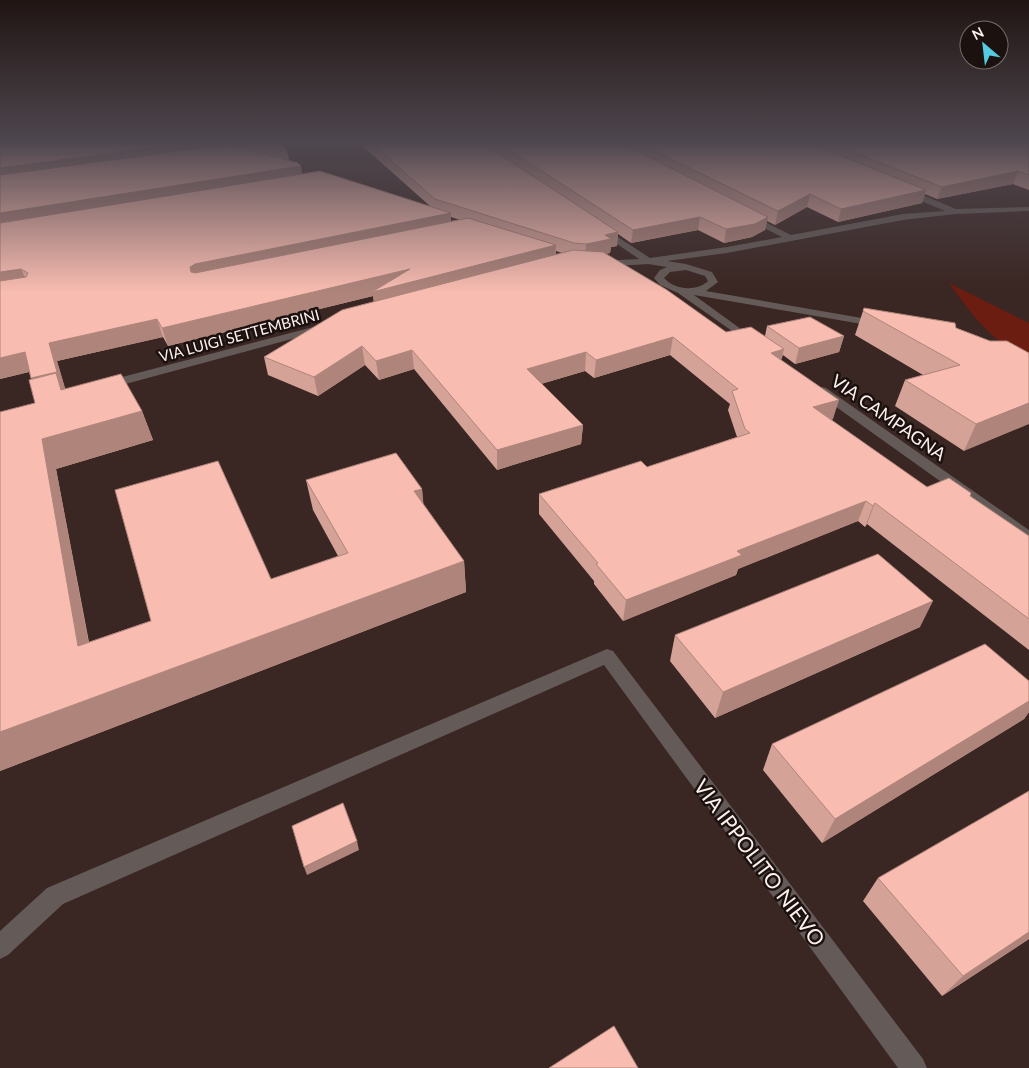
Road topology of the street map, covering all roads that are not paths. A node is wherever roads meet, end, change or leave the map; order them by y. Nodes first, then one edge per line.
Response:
1 (906, 192) edge
2 (1029, 209) edge
3 (955, 212) junction
4 (744, 215) edge
5 (592, 223) edge
6 (788, 237) junction
7 (727, 250) junction
8 (680, 257) junction
9 (648, 261) junction
10 (589, 263) edge
11 (607, 264) junction
12 (666, 268) junction
13 (703, 271) junction
14 (634, 273) edge
15 (720, 284) junction
16 (685, 290) junction
17 (745, 300) junction
18 (334, 325) edge
19 (889, 326) edge
20 (762, 349) edge
21 (810, 383) edge
22 (95, 388) edge
23 (1029, 537) edge
24 (0, 947) edge
25 (914, 1068) edge

1 - 3 street
2 - 3 street
3 - 6 street
4 - 6 street
5 - 9 street
6 - 7 street
7 - 8 street
7 - 13 street
8 - 9 street
8 - 12 street
9 - 11 street
9 - 12 street
10 - 11 street
11 - 14 street
12 - 13 street
12 - 16 street
13 - 15 street
15 - 16 street
15 - 17 street
16 - 17 street
16 - 20 street
17 - 19 street
18 - 22 street, VIA LUIGI SETTEMBRINI
21 - 23 street, VIA CAMPAGNA
24 - 25 street, VIA IPPOLITO NIEVO

